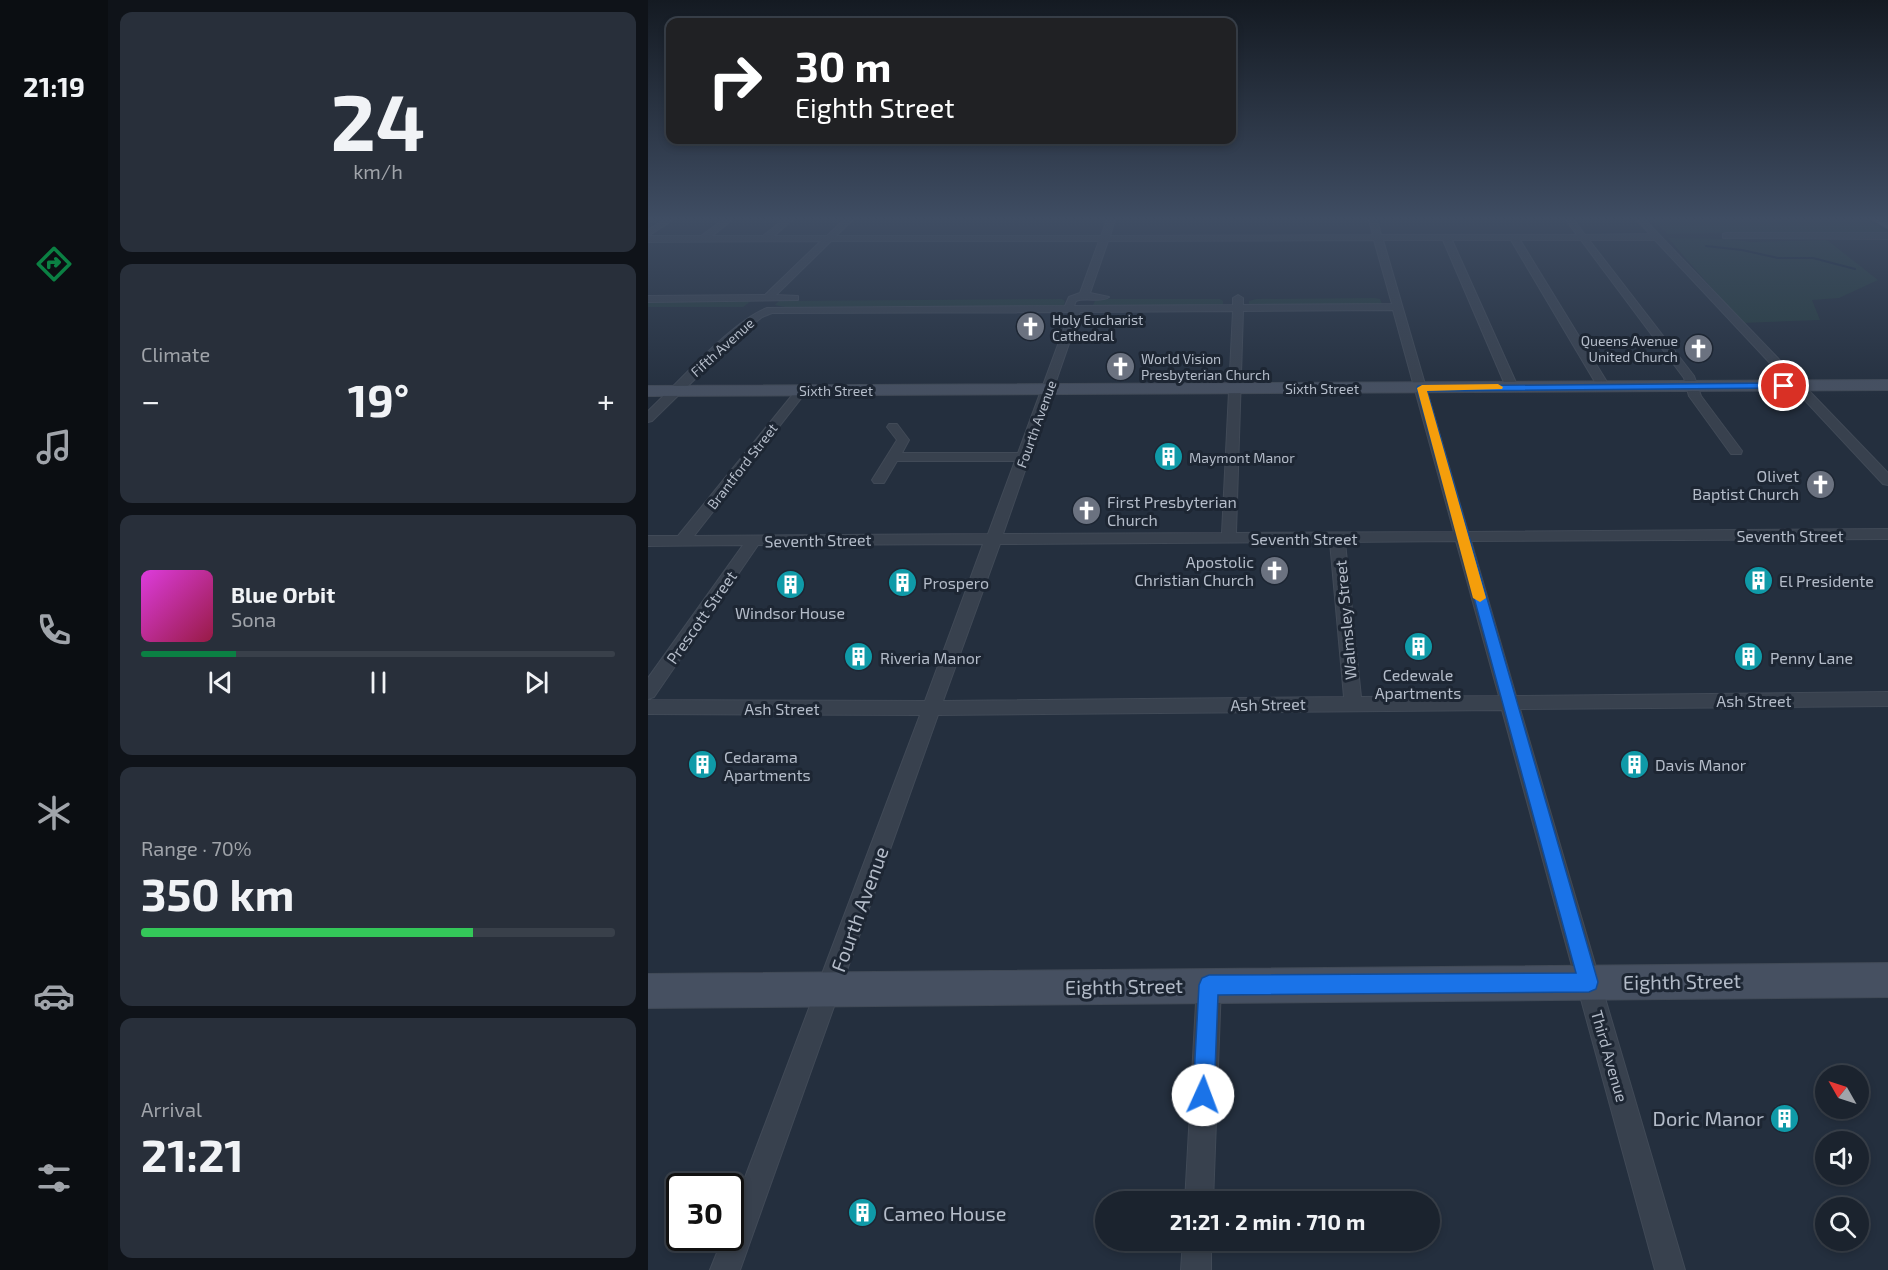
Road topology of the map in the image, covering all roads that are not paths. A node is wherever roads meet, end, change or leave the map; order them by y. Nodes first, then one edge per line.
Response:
1 (787, 279) edge
2 (1089, 279) edge
3 (1391, 279) edge
4 (1465, 279) edge
5 (1539, 279) edge
6 (1614, 279) edge
7 (1697, 279) edge
8 (1058, 297) dead end
9 (1118, 297) dead end
10 (1130, 297) dead end
11 (768, 298) junction
12 (806, 298) dead end
13 (648, 299) edge
14 (1080, 302) junction
15 (1238, 302) junction
16 (1398, 302) junction
17 (784, 308) junction
18 (648, 309) edge
19 (734, 335) junction
20 (1694, 386) junction
21 (1798, 386) junction
22 (1888, 386) edge
23 (1512, 387) junction
24 (1604, 387) junction
25 (1234, 388) junction
26 (1422, 388) junction
27 (1048, 389) junction
28 (802, 390) junction
29 (648, 391) edge
30 (675, 391) junction
31 (648, 418) edge
32 (893, 428) dead end
33 (1736, 451) dead end
34 (894, 457) junction
35 (1023, 457) junction
36 (879, 480) dead end
37 (1888, 481) edge
38 (1888, 534) edge
39 (1463, 537) junction
40 (1229, 538) junction
41 (1337, 538) junction
42 (648, 541) edge
43 (682, 541) junction
44 (753, 541) junction
45 (992, 543) junction
46 (648, 692) edge
47 (1888, 699) edge
48 (1353, 702) junction
49 (1510, 702) junction
50 (648, 707) edge
51 (933, 708) junction
52 (1888, 980) edge
53 (1589, 982) junction
54 (1209, 985) junction
55 (829, 989) junction
56 (648, 991) edge
57 (1200, 1191) edge
58 (1197, 1251) edge
59 (725, 1270) edge
60 (1196, 1270) edge
61 (1670, 1270) edge

1 - 11 street
2 - 14 street, Fourth Avenue
3 - 16 street, Third Avenue
4 - 23 street
5 - 24 street
6 - 20 street
7 - 21 street
8 - 14 street
9 - 14 street
10 - 15 street
11 - 12 street
11 - 13 street
11 - 17 street, Fifth Avenue
14 - 15 street
14 - 17 street
14 - 27 street, Fourth Avenue
15 - 16 street
15 - 25 street
16 - 26 street, Third Avenue
17 - 19 street, Fifth Avenue
18 - 19 street
19 - 30 street, Fifth Avenue
20 - 21 street, Sixth Street
20 - 24 street, Sixth Street
20 - 33 street
21 - 22 street, Sixth Street
21 - 37 street
23 - 24 street, Sixth Street
23 - 26 street, Sixth Street
25 - 26 street, Sixth Street
25 - 27 street, Sixth Street
25 - 40 street
26 - 39 street, Third Avenue
27 - 28 street, Sixth Street
27 - 35 street, Fourth Avenue
28 - 30 street, Sixth Street
28 - 43 street, Brantford Street
29 - 30 street, Sixth Street
30 - 31 street, Fifth Avenue
32 - 34 street
34 - 35 street
34 - 36 street
35 - 45 street, Fourth Avenue
38 - 39 street, Seventh Street
39 - 41 street, Seventh Street
39 - 49 street, Third Avenue
40 - 41 street, Seventh Street
40 - 45 street, Seventh Street
41 - 48 street, Walmsley Street
42 - 43 street, Seventh Street
43 - 44 street, Seventh Street
44 - 45 street, Seventh Street
44 - 46 street, Prescott Street
45 - 51 street, Fourth Avenue
47 - 49 street, Ash Street
48 - 49 street, Ash Street
48 - 51 street, Ash Street
49 - 53 street, Third Avenue
50 - 51 street, Ash Street
51 - 55 street, Fourth Avenue
52 - 53 street, Eighth Street
53 - 54 street, Eighth Street
53 - 61 street, Third Avenue
54 - 55 street, Eighth Street
54 - 57 street
55 - 56 street, Eighth Street
55 - 59 street, Fourth Avenue
58 - 60 street

